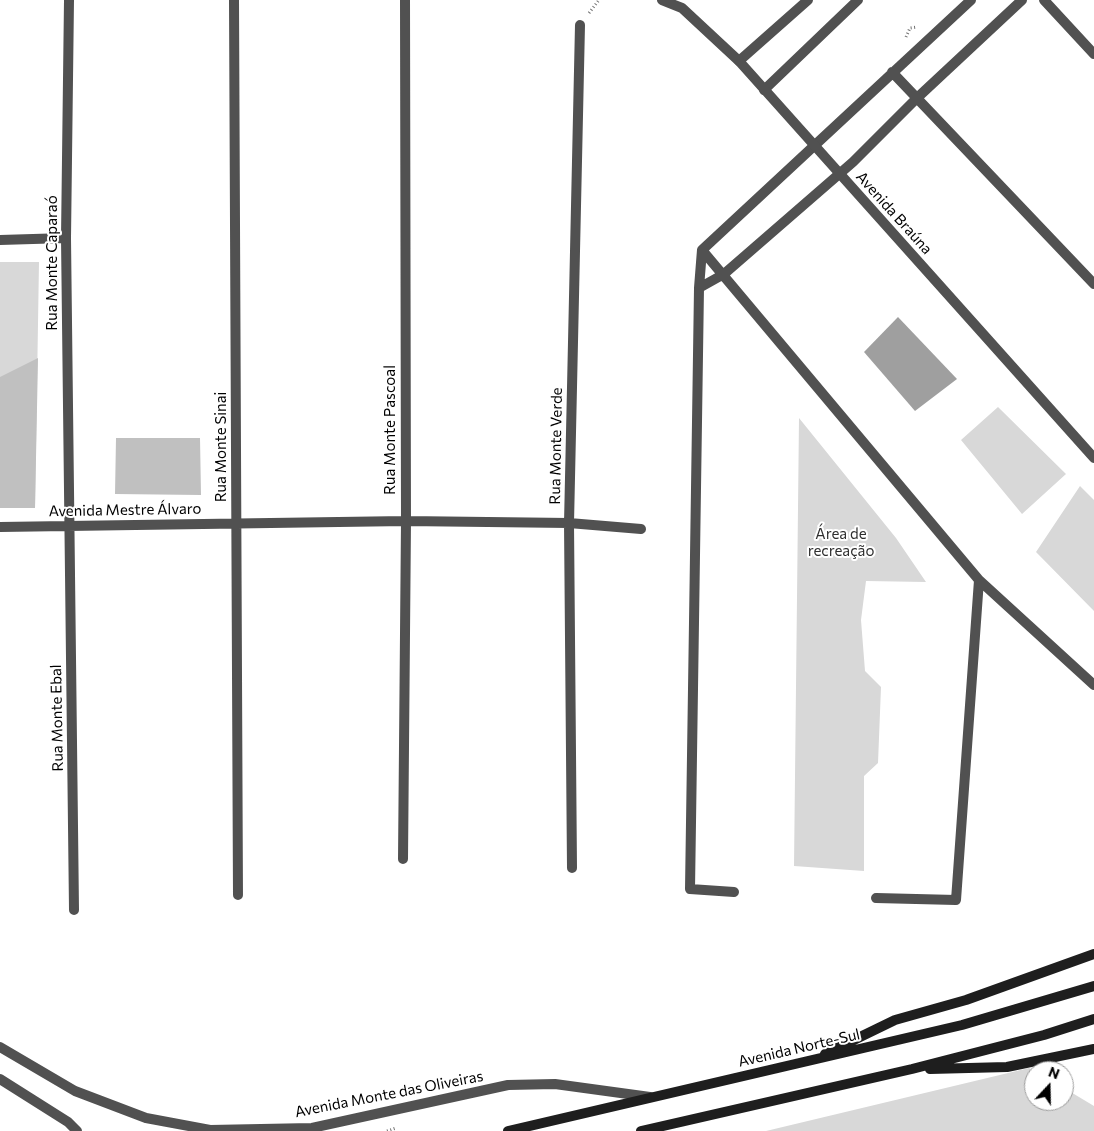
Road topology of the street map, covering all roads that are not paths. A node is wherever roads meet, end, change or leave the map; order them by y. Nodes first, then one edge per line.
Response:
1 (69, 0) edge
2 (234, 0) edge
3 (405, 0) edge
4 (662, 0) edge
5 (808, 0) edge
6 (971, 0) edge
7 (1022, 0) edge
8 (1044, 0) edge
9 (855, 1) edge
10 (580, 25) dead end
11 (1094, 54) edge
12 (739, 61) junction
13 (892, 72) junction
14 (764, 90) junction
15 (917, 98) junction
16 (814, 145) junction
17 (839, 174) junction
18 (66, 238) junction
19 (0, 240) edge
20 (702, 250) junction
21 (724, 274) junction
22 (1094, 284) edge
23 (699, 288) junction
24 (1094, 458) edge
25 (406, 521) junction
26 (237, 523) junction
27 (570, 523) junction
28 (70, 525) junction
29 (0, 527) edge
30 (641, 529) dead end
31 (979, 580) junction
32 (1094, 685) edge
33 (403, 859) dead end
34 (572, 868) dead end
35 (734, 892) dead end
36 (238, 895) dead end
37 (876, 898) dead end
38 (74, 910) dead end
39 (1094, 954) edge
40 (1094, 986) edge
41 (1094, 1019) edge
42 (0, 1047) edge
43 (1094, 1049) edge
44 (808, 1062) junction
45 (912, 1069) junction
46 (0, 1079) edge
47 (651, 1098) junction
48 (77, 1131) edge
49 (508, 1131) edge
50 (641, 1131) edge

1 - 18 street, Rua Monte Caparaó
2 - 26 street, Rua Monte Sinai
3 - 25 street, Rua Monte Pascoal
4 - 12 street, Avenida Braúna
5 - 12 street
6 - 13 street
7 - 15 street
8 - 11 street
9 - 14 street
10 - 27 street, Rua Monte Verde
12 - 14 street, Avenida Braúna
13 - 15 street
13 - 16 street
14 - 16 street, Avenida Braúna
15 - 17 street
15 - 22 street
16 - 17 street, Avenida Braúna
16 - 20 street
17 - 21 street
17 - 24 street, Avenida Braúna
18 - 19 street
18 - 28 street, Rua Monte Caparaó
20 - 21 street
20 - 23 street
21 - 23 street
21 - 31 street
23 - 35 street
25 - 26 street, Avenida Mestre Álvaro
25 - 27 street, Avenida Mestre Álvaro
25 - 33 street, Rua Monte Pascoal
26 - 28 street, Avenida Mestre Álvaro
26 - 36 street, Rua Monte Sinai
27 - 30 street, Avenida Mestre Álvaro
27 - 34 street, Rua Monte Verde
28 - 29 street, Avenida Mestre Álvaro
28 - 38 street, Rua Monte Ebal
31 - 32 street
31 - 37 street
39 - 44 main road
40 - 44 main road, Avenida Norte-Sul
41 - 45 main road
42 - 47 street, Avenida Monte das Oliveiras
43 - 45 main road
44 - 47 main road, Avenida Norte-Sul
45 - 50 main road
46 - 48 street
47 - 49 main road, Avenida Norte-Sul

